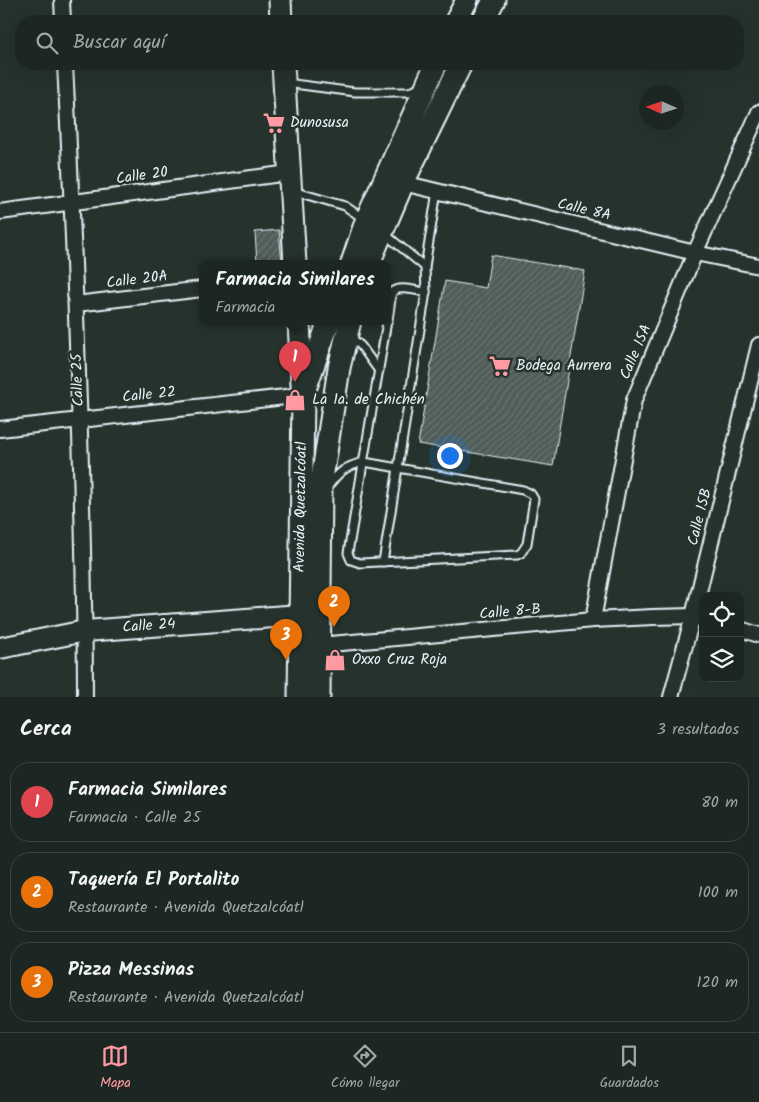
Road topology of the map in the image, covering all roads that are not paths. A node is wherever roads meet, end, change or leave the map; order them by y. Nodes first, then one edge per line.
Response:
1 (62, 0) edge
2 (280, 0) edge
3 (468, 0) edge
4 (494, 0) edge
5 (63, 15) edge
6 (281, 15) edge
7 (459, 15) edge
8 (485, 15) edge
9 (65, 70) edge
10 (433, 70) edge
11 (452, 70) edge
12 (456, 70) edge
13 (283, 73) edge
14 (426, 87) junction
15 (759, 112) edge
16 (753, 139) edge
17 (290, 182) junction
18 (403, 183) junction
19 (437, 192) junction
20 (72, 202) junction
21 (0, 212) edge
22 (375, 227) junction
23 (695, 253) junction
24 (295, 260) edge
25 (354, 260) edge
26 (370, 260) edge
27 (759, 266) edge
28 (425, 267) junction
29 (199, 289) edge
30 (426, 292) junction
31 (391, 298) edge
32 (76, 304) junction
33 (299, 325) edge
34 (328, 325) edge
35 (386, 325) edge
36 (348, 327) edge
37 (759, 345) edge
38 (379, 371) junction
39 (302, 395) junction
40 (80, 420) junction
41 (0, 429) edge
42 (364, 462) junction
43 (398, 468) junction
44 (321, 490) junction
45 (383, 562) junction
46 (300, 615) junction
47 (698, 617) edge
48 (593, 620) junction
49 (744, 630) edge
50 (85, 631) junction
51 (759, 635) edge
52 (320, 645) junction
53 (0, 648) edge
54 (85, 697) edge
55 (299, 697) edge
56 (319, 697) edge
57 (671, 697) edge

1 - 5 street
2 - 6 main road
3 - 7 main road
4 - 8 main road
9 - 20 street, Calle 25
10 - 14 main road
11 - 14 street
12 - 18 main road
13 - 14 lane
13 - 17 main road
14 - 22 main road
15 - 16 street, Calle 15A
16 - 23 street, Calle 15A
17 - 20 street, Calle 20
17 - 22 lane
17 - 24 main road
18 - 19 street, Calle 8A
18 - 22 main road
19 - 23 street, Calle 8A
19 - 28 lane
20 - 21 street, Calle 20
20 - 32 street, Calle 25
22 - 25 main road
22 - 26 main road
22 - 28 lane
23 - 27 street, Calle 8A
23 - 48 street, Calle 15A
28 - 30 lane
29 - 32 street, Calle 20A
30 - 31 lane
30 - 43 lane
32 - 40 street, Calle 25
33 - 39 main road
34 - 39 main road, Avenida Quetzalcóatl
35 - 38 lane
36 - 38 lane
36 - 44 main road, Avenida Quetzalcóatl
37 - 47 street, Calle 15B
38 - 42 lane
39 - 40 street, Calle 22
39 - 44 main road
39 - 46 main road, Avenida Quetzalcóatl
40 - 41 street, Calle 22
40 - 50 street, Calle 25
42 - 43 lane
42 - 44 lane
42 - 45 lane
43 - 45 lane
43 - 45 lane
44 - 52 main road, Avenida Quetzalcóatl
46 - 50 street, Calle 24
46 - 55 main road, Avenida Quetzalcóatl
47 - 48 street, Calle 8-B
47 - 57 street, Calle 15B
48 - 52 street, Calle 8-B
49 - 51 street
50 - 53 street, Calle 24
50 - 54 street, Calle 25
52 - 56 main road, Avenida Quetzalcóatl

